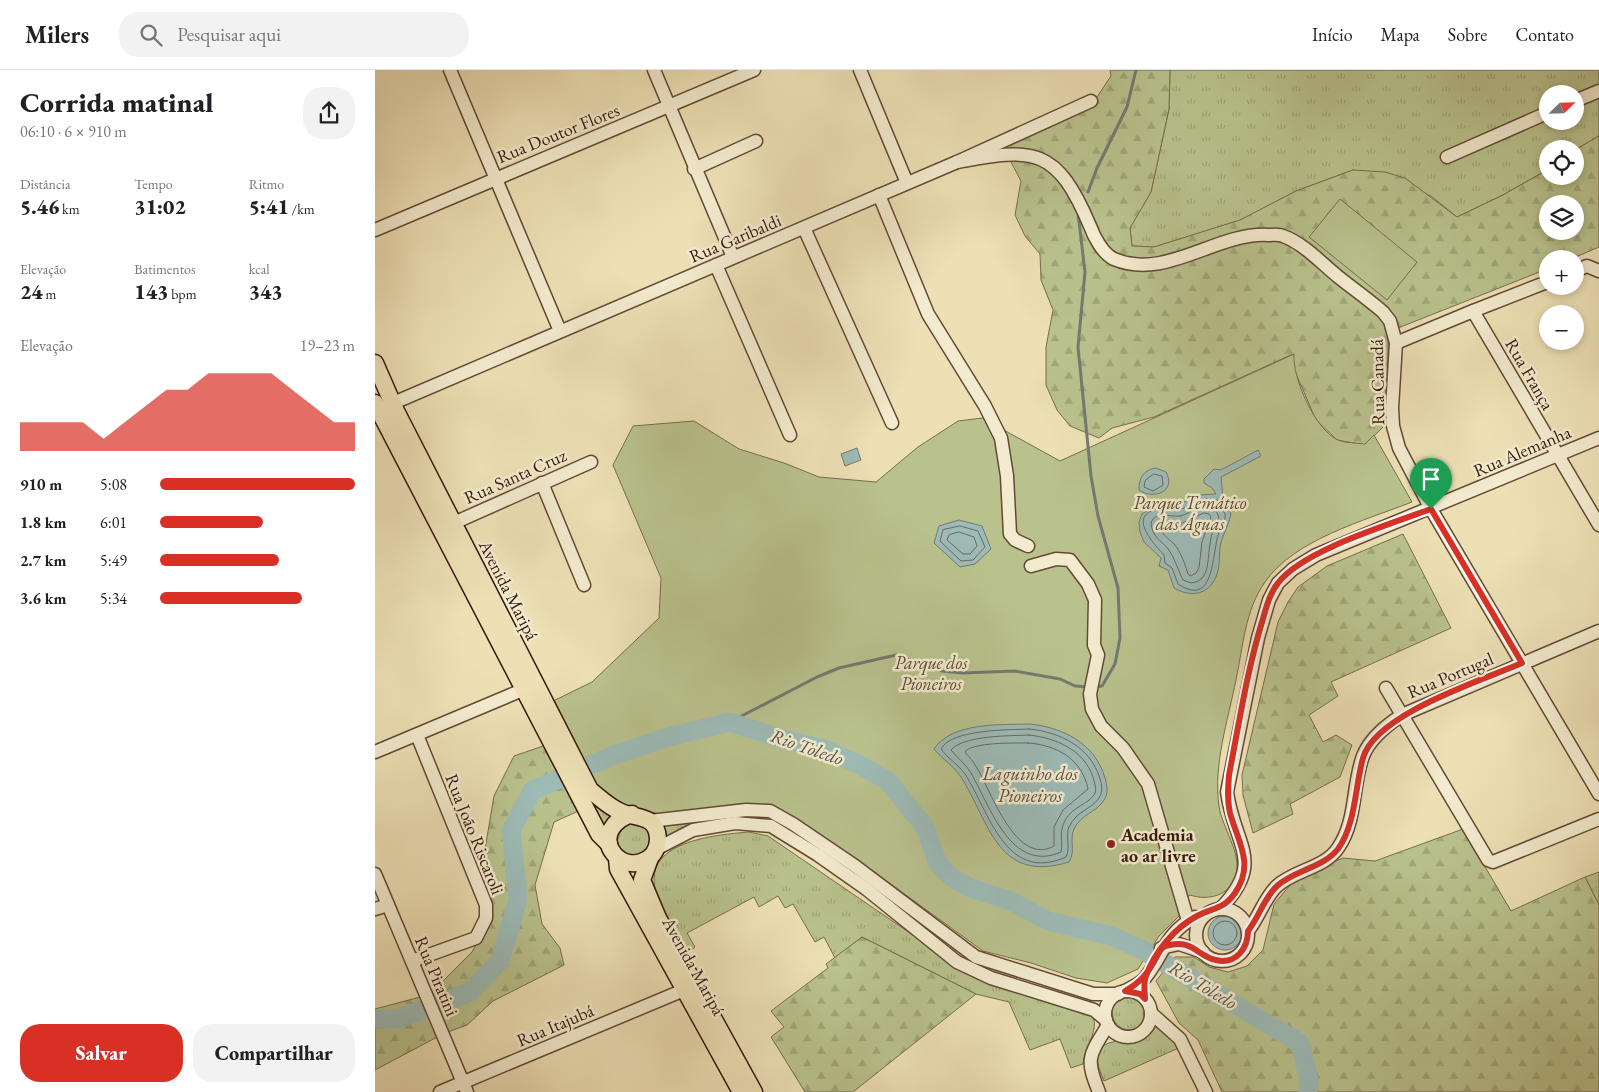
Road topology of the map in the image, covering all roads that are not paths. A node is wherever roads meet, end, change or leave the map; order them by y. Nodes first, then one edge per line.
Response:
1 (450, 70) edge
2 (654, 70) edge
3 (754, 70) edge
4 (859, 70) edge
5 (1599, 91) edge
6 (1584, 97) edge
7 (1091, 101) dead end
8 (669, 106) junction
9 (1539, 117) edge
10 (756, 141) dead end
11 (1447, 157) dead end
12 (957, 162) junction
13 (695, 169) junction
14 (496, 178) junction
15 (907, 183) junction
16 (879, 195) junction
17 (804, 228) junction
18 (375, 230) edge
19 (733, 257) junction
20 (716, 264) junction
21 (1584, 267) edge
22 (1599, 271) edge
23 (1539, 285) edge
24 (1473, 311) junction
25 (560, 331) junction
26 (1396, 343) junction
27 (375, 363) edge
28 (380, 407) edge
29 (892, 423) dead end
30 (790, 435) dead end
31 (1599, 438) edge
32 (1558, 455) junction
33 (591, 462) dead end
34 (542, 483) junction
35 (1431, 509) junction
36 (1599, 525) edge
37 (446, 526) junction
38 (1028, 546) dead end
39 (1031, 566) dead end
40 (584, 584) dead end
41 (1599, 631) edge
42 (1522, 663) junction
43 (530, 687) junction
44 (1386, 688) dead end
45 (1402, 715) junction
46 (417, 735) junction
47 (375, 752) edge
48 (584, 792) junction
49 (1599, 794) edge
50 (632, 814) junction
51 (1599, 819) edge
52 (650, 821) junction
53 (609, 844) junction
54 (653, 853) junction
55 (617, 858) junction
56 (375, 874) edge
57 (1180, 887) junction
58 (388, 905) junction
59 (375, 909) edge
60 (1210, 911) junction
61 (1188, 921) junction
62 (1248, 931) junction
63 (1161, 949) junction
64 (1203, 952) junction
65 (412, 961) junction
66 (1148, 972) junction
67 (684, 990) junction
68 (1121, 992) junction
69 (1145, 999) junction
70 (1151, 1013) junction
71 (1107, 1023) junction
72 (465, 1087) edge
73 (440, 1092) edge
74 (741, 1092) edge
75 (754, 1092) edge
76 (1099, 1092) edge
77 (1206, 1092) edge

1 - 14 street
2 - 8 street
3 - 8 street, Rua Doutor Flores
4 - 15 street
5 - 6 street
7 - 12 street, Rua Garibaldi
8 - 13 street
8 - 14 street, Rua Doutor Flores
9 - 11 street
10 - 13 street
12 - 15 street, Rua Garibaldi
12 - 26 street, Rua Canadá
13 - 19 street
14 - 18 street, Rua Doutor Flores
14 - 25 street
15 - 16 street, Rua Garibaldi
16 - 17 street, Rua Garibaldi
16 - 38 street
17 - 19 street, Rua Garibaldi
17 - 29 street
19 - 20 street, Rua Garibaldi
20 - 25 street, Rua Garibaldi
20 - 30 street
21 - 22 street
23 - 24 street
24 - 26 street
24 - 32 street, Rua França
25 - 28 street, Rua Garibaldi
26 - 35 street, Rua Canadá
27 - 28 main road, Avenida Maripá
28 - 37 main road, Avenida Maripá
31 - 32 street, Rua Alemanha
32 - 35 street, Rua Alemanha
32 - 36 street, Rua França
33 - 34 street, Rua Santa Cruz
34 - 37 street, Rua Santa Cruz
34 - 40 street
35 - 42 street, Rua Canadá
35 - 60 street, Rua Alemanha
37 - 43 main road, Avenida Maripá
39 - 57 street
41 - 42 street, Rua Portugal
42 - 45 street, Rua Portugal
42 - 49 street, Rua Canadá
43 - 46 street
43 - 48 main road, Avenida Maripá
44 - 45 street
45 - 51 street
45 - 62 street, Rua Portugal
46 - 47 street
46 - 65 street, Rua João Riscaroli
48 - 50 main road, Avenida Maripá
48 - 53 main road, Avenida Maripá
50 - 52 main road
50 - 53 main road
52 - 54 main road
52 - 68 street
53 - 55 main road
54 - 55 main road
54 - 71 street
54 - 75 main road, Avenida Maripá
55 - 67 main road, Avenida Maripá
56 - 58 street, Rua Piratini
57 - 60 street
57 - 61 street
58 - 59 street
58 - 65 street, Rua Piratini
60 - 61 street
60 - 62 street
60 - 64 street
61 - 63 street
62 - 64 street
63 - 64 street
63 - 66 street
65 - 72 street, Rua Piratini
66 - 68 street
66 - 69 street
67 - 72 street, Rua Itajubá
67 - 74 main road, Avenida Maripá
68 - 69 street
68 - 71 street
69 - 70 street
70 - 71 street
70 - 77 street
71 - 76 street
72 - 73 street, Rua Itajubá

